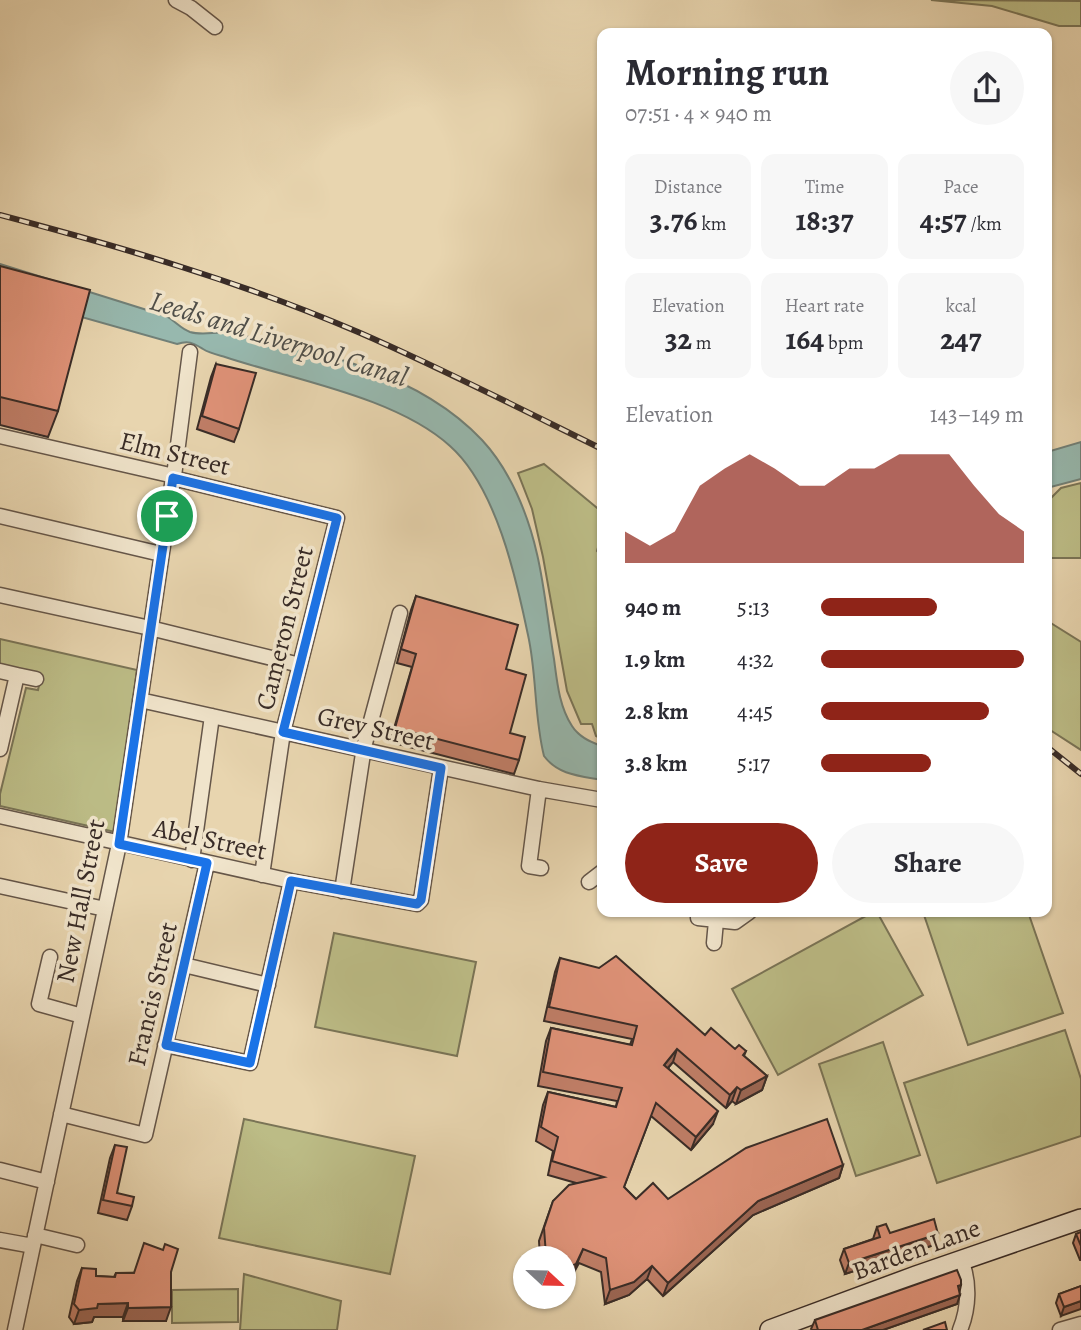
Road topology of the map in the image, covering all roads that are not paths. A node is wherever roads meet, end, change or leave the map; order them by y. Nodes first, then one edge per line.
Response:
1 (176, 0) edge
2 (215, 27) dead end
3 (190, 352) dead end
4 (1, 441) edge
5 (173, 477) junction
6 (0, 516) edge
7 (337, 518) joint
8 (161, 554) junction
9 (0, 595) edge
10 (400, 613) dead end
11 (150, 628) junction
12 (300, 665) junction
13 (0, 671) edge
14 (17, 675) junction
15 (36, 679) dead end
16 (140, 700) junction
17 (212, 716) junction
18 (283, 732) junction
19 (0, 749) edge
20 (364, 750) junction
21 (441, 768) junction
22 (539, 789) junction
23 (597, 799) edge
24 (0, 816) edge
25 (119, 844) junction
26 (192, 860) junction
27 (207, 863) junction
28 (541, 868) dead end
29 (262, 875) junction
30 (597, 876) edge
31 (291, 881) junction
32 (589, 882) dead end
33 (0, 886) edge
34 (342, 891) junction
35 (105, 909) junction
36 (745, 917) edge
37 (698, 918) dead end
38 (716, 921) junction
39 (714, 943) dead end
40 (50, 957) dead end
41 (184, 965) junction
42 (268, 985) junction
43 (82, 1016) junction
44 (166, 1045) junction
45 (61, 1114) junction
46 (0, 1170) edge
47 (47, 1182) junction
48 (1081, 1219) edge
49 (0, 1240) edge
50 (34, 1241) junction
51 (77, 1245) dead end
52 (961, 1260) junction
53 (1081, 1324) edge
54 (15, 1330) edge
55 (770, 1330) edge
56 (960, 1330) edge
57 (1060, 1330) edge

1 - 2 street
3 - 5 street, New Hall Street
4 - 5 street, Elm Street
5 - 7 street, Elm Street
5 - 8 street, New Hall Street
6 - 8 street
7 - 12 street, Cameron Street
8 - 11 street, New Hall Street
9 - 11 street
10 - 20 street
11 - 12 street
11 - 16 street, New Hall Street
12 - 18 street, Cameron Street
13 - 14 street
14 - 15 street
14 - 19 street
16 - 17 street, Grey Street
16 - 25 street, New Hall Street
17 - 18 street, Grey Street
17 - 26 street
18 - 20 street, Grey Street
18 - 29 street, Cameron Street
20 - 21 street, Grey Street
20 - 34 street
21 - 22 street, Grey Street
21 - 34 street, Abel Street
22 - 23 street, Grey Street
22 - 28 street
24 - 25 street, Abel Street
25 - 26 street, Abel Street
25 - 35 street, New Hall Street
26 - 27 street, Abel Street
27 - 29 street, Abel Street
27 - 41 street, Francis Street
29 - 31 street, Abel Street
30 - 32 street
31 - 34 street, Abel Street
31 - 42 street
33 - 35 street
35 - 43 street, New Hall Street
36 - 38 street
37 - 38 street
38 - 39 street
40 - 43 street
41 - 42 street
41 - 44 street, Francis Street
42 - 44 street
43 - 45 street, New Hall Street
44 - 45 street, Francis Street
45 - 47 street, New Hall Street
46 - 47 street
47 - 50 street, New Hall Street
48 - 52 street, Barden Lane
49 - 50 street
50 - 51 street
50 - 54 street, New Hall Street
52 - 55 street, Barden Lane
52 - 56 street
53 - 57 street

